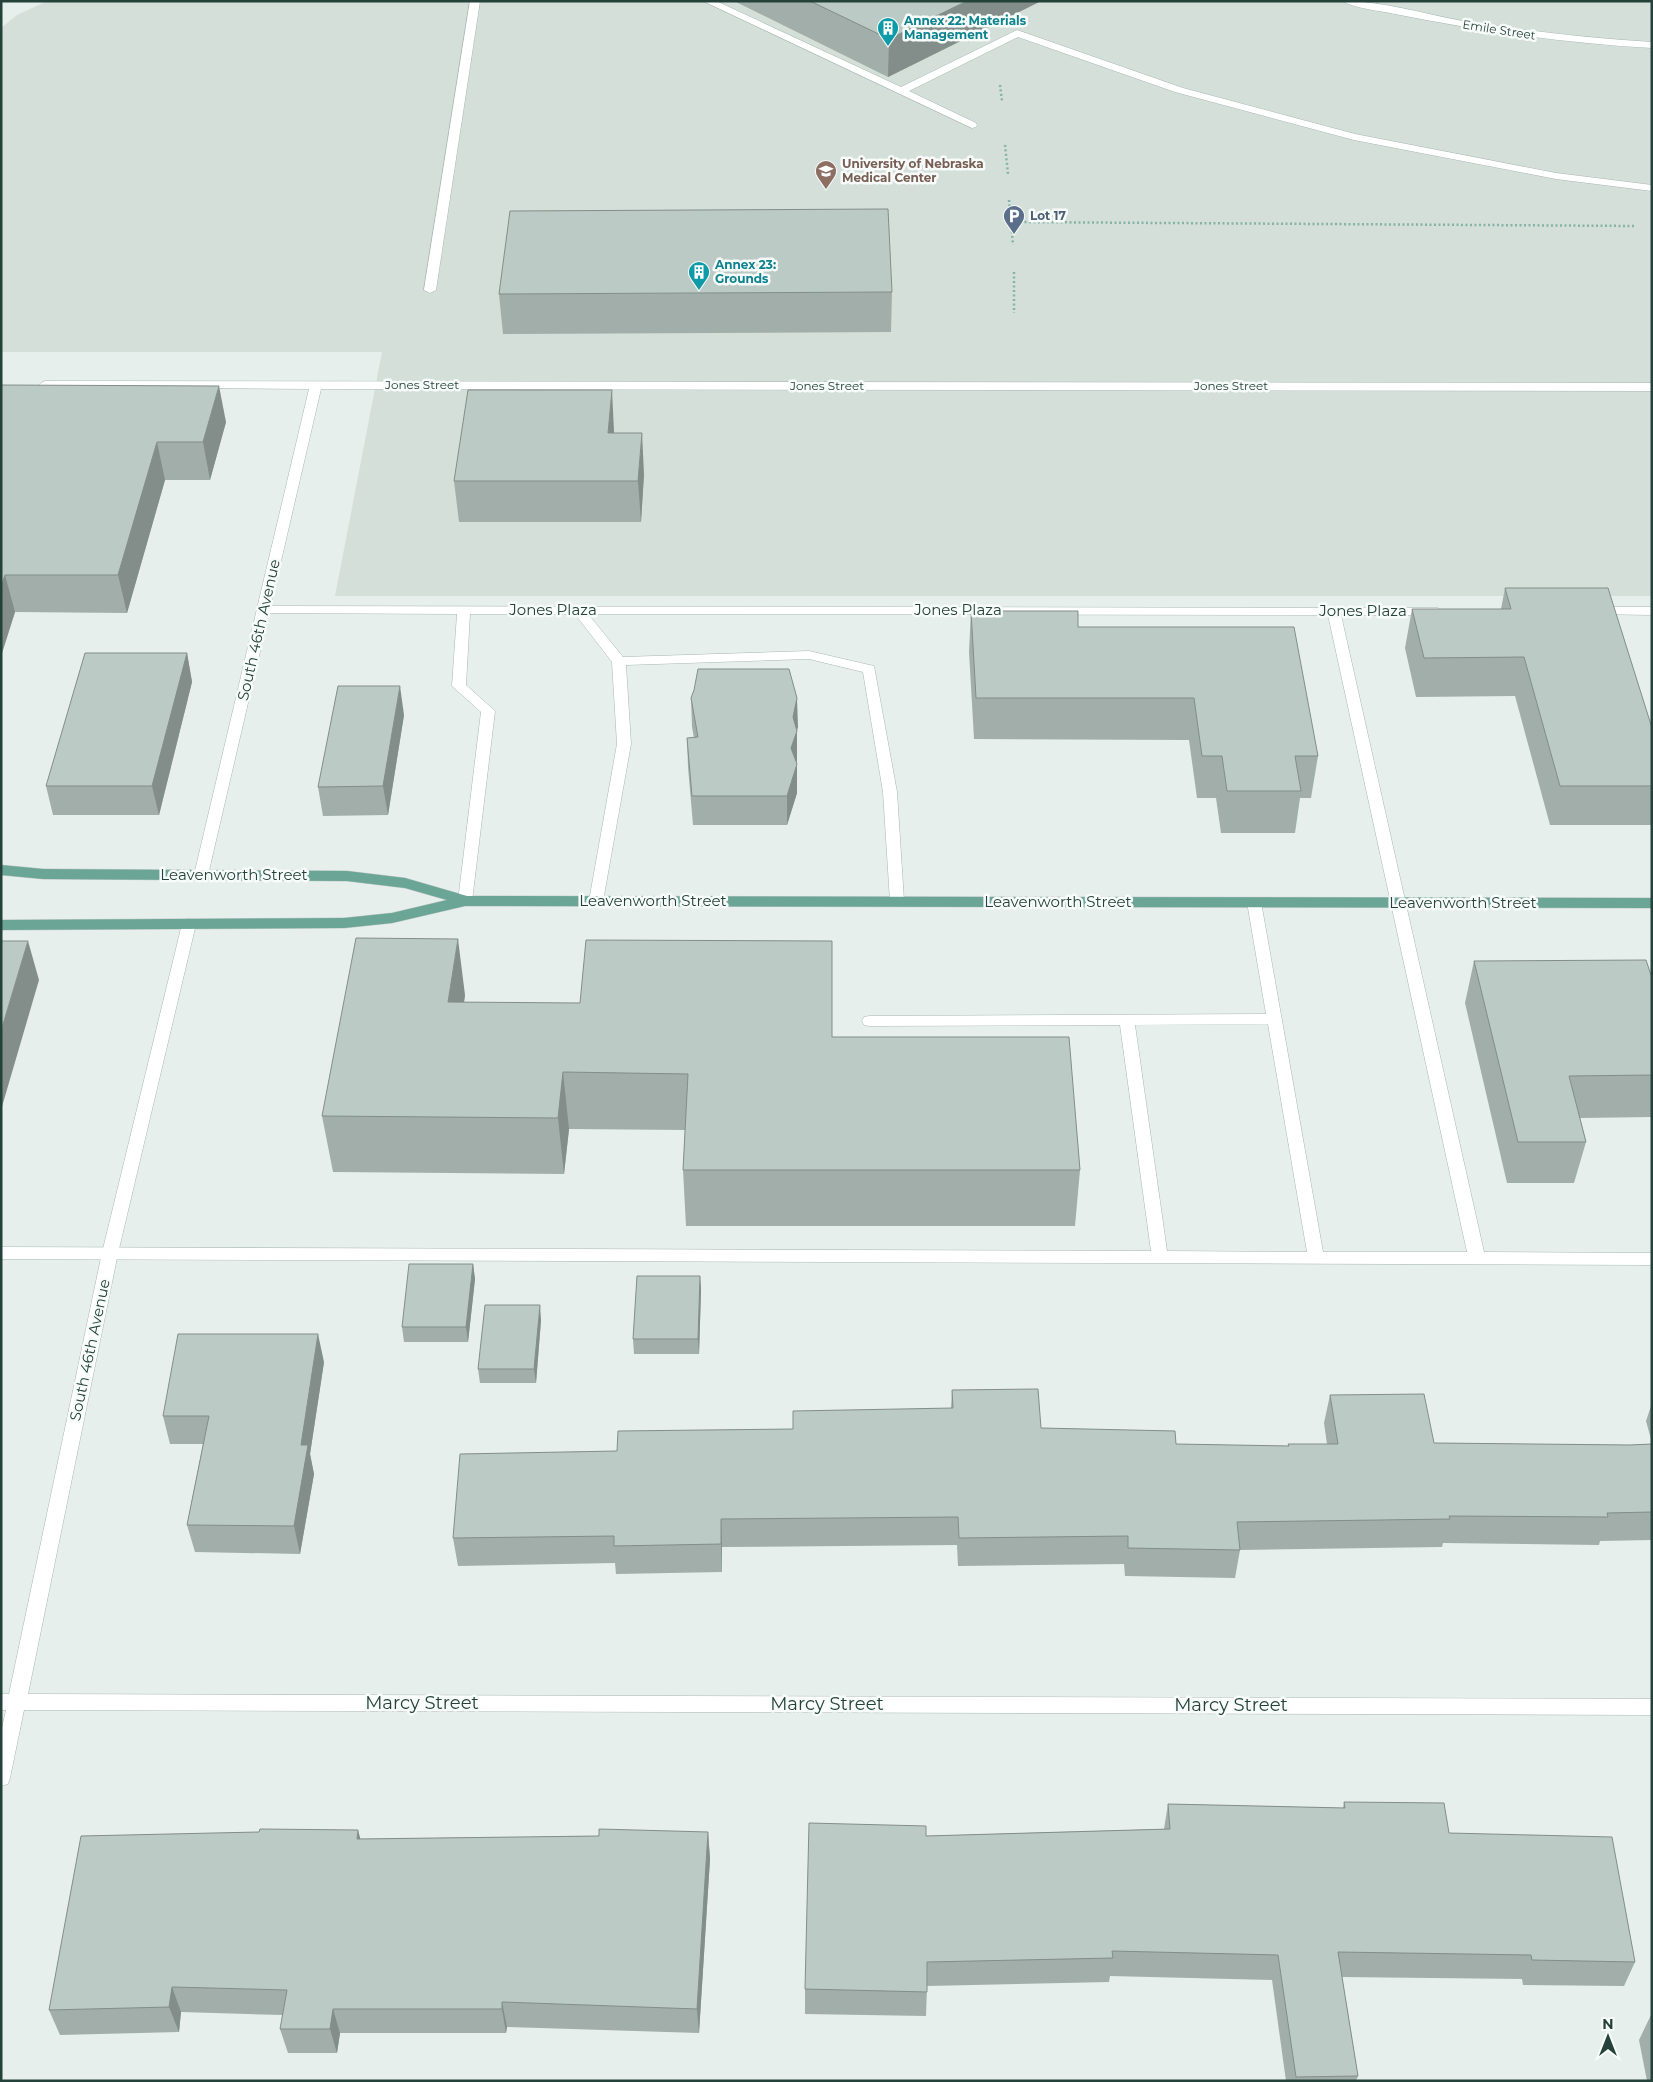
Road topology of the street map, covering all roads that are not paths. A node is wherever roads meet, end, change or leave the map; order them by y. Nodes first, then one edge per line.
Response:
1 (475, 1) edge
2 (708, 1) edge
3 (1348, 1) edge
4 (1652, 45) edge
5 (901, 90) junction
6 (972, 125) dead end
7 (1652, 188) edge
8 (430, 290) dead end
9 (31, 385) edge
10 (316, 385) junction
11 (1652, 387) edge
12 (264, 610) junction
13 (464, 610) junction
14 (578, 610) junction
15 (1334, 611) junction
16 (1443, 611) edge
17 (1582, 611) edge
18 (1652, 611) edge
19 (619, 661) junction
20 (1, 870) edge
21 (201, 875) junction
22 (464, 900) junction
23 (596, 900) junction
24 (897, 901) junction
25 (1254, 902) junction
26 (1399, 902) junction
27 (1652, 903) edge
28 (189, 924) junction
29 (1, 925) edge
30 (1127, 1019) junction
31 (1274, 1019) junction
32 (869, 1021) dead end
33 (1, 1252) edge
34 (110, 1252) junction
35 (1160, 1258) junction
36 (1316, 1258) junction
37 (1477, 1258) junction
38 (1652, 1259) edge
39 (10, 1702) edge
40 (1652, 1707) edge
41 (1, 1778) edge

1 - 8 street
2 - 5 street
3 - 4 street, Emile Street
5 - 6 street
5 - 7 street
9 - 10 street, Jones Street
10 - 11 street, Jones Street
10 - 12 street, South 46th Avenue
12 - 13 street, Jones Plaza
12 - 21 street, South 46th Avenue
13 - 14 street, Jones Plaza
13 - 22 street
14 - 15 street, Jones Plaza
14 - 19 street
15 - 16 street, Jones Plaza
15 - 26 street
17 - 18 street
19 - 23 street
19 - 24 street
20 - 21 main road, Leavenworth Street
21 - 22 main road, Leavenworth Street
22 - 23 main road, Leavenworth Street
22 - 28 main road, Leavenworth Street
23 - 24 main road, Leavenworth Street
24 - 25 main road, Leavenworth Street
25 - 26 main road, Leavenworth Street
25 - 31 street
26 - 27 main road, Leavenworth Street
26 - 37 street
28 - 29 main road, Leavenworth Street
28 - 34 street, South 46th Avenue
30 - 31 street
30 - 32 street
30 - 35 street
31 - 36 street
33 - 34 street
34 - 35 street
34 - 39 street, South 46th Avenue
35 - 36 street
36 - 37 street
37 - 38 street
39 - 40 street, Marcy Street
39 - 41 street, South 46th Avenue

